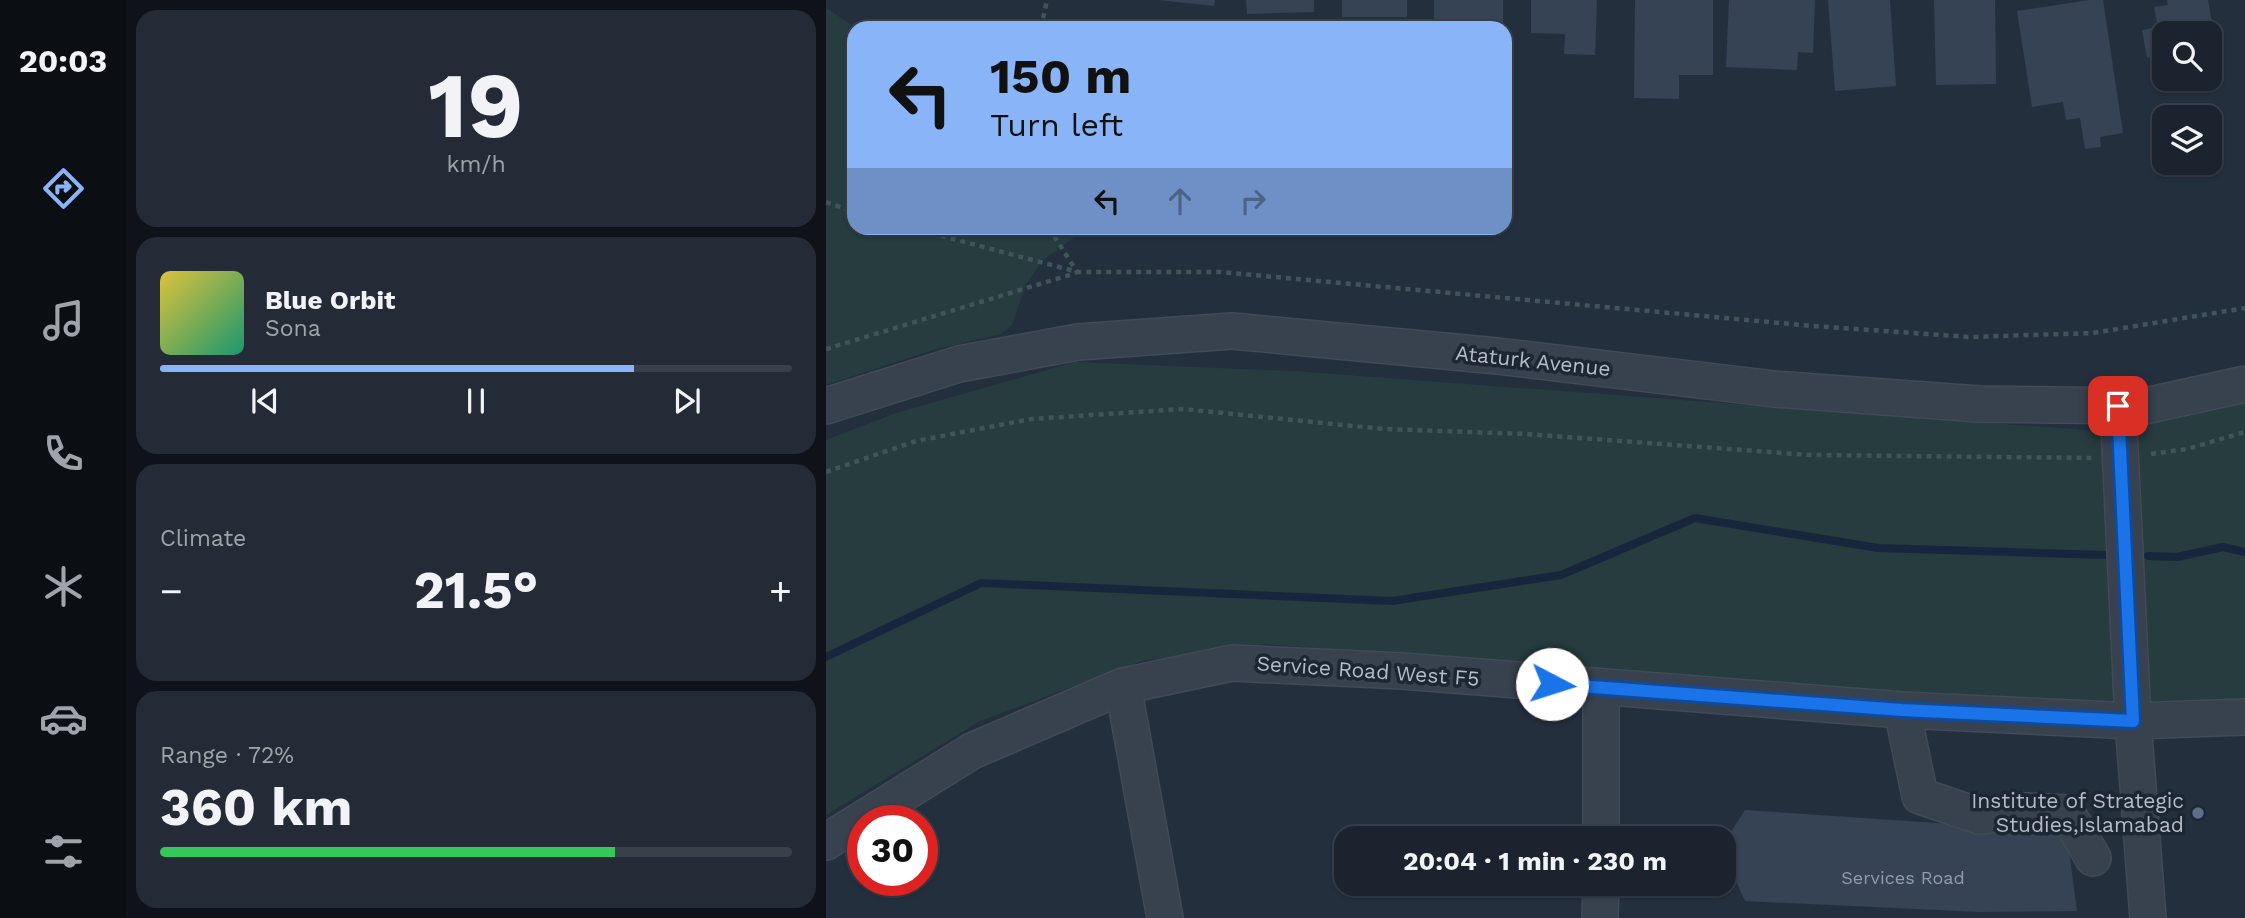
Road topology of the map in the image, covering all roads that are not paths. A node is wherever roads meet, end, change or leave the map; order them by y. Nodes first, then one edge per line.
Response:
1 (2245, 384) edge
2 (826, 406) edge
3 (2118, 406) junction
4 (1123, 685) junction
5 (1601, 688) junction
6 (1902, 710) junction
7 (2245, 717) edge
8 (2133, 721) junction
9 (1601, 826) edge
10 (826, 842) edge
11 (2093, 858) dead end
12 (1601, 896) edge
13 (1165, 918) edge
14 (1601, 918) edge
15 (2148, 918) edge

1 - 3 street, Ataturk Avenue
2 - 3 street, Ataturk Avenue
3 - 8 street
4 - 5 street, Service Road West F5
4 - 10 street, Service Road West F5
4 - 13 street
5 - 6 street, Service Road West F5
5 - 9 street
6 - 8 street, Service Road West F5
6 - 11 street
7 - 8 street, Service Road West F5
8 - 15 street
12 - 14 street

